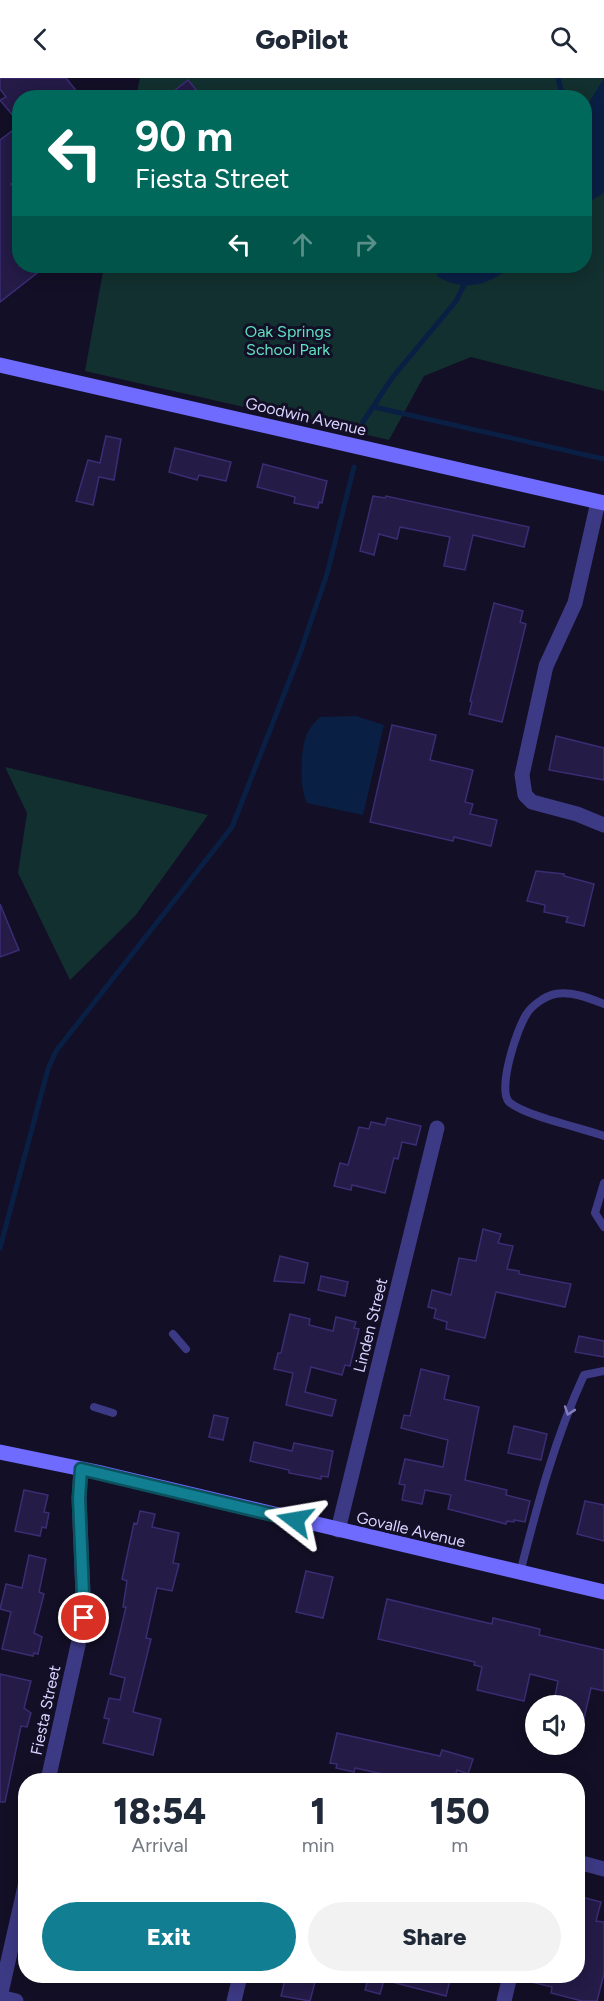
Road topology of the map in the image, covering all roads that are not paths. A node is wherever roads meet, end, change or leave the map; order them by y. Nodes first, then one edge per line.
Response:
1 (0, 365) edge
2 (601, 502) edge
3 (604, 825) edge
4 (604, 1004) edge
5 (437, 1128) dead end
6 (604, 1136) edge
7 (604, 1183) edge
8 (604, 1227) edge
9 (173, 1334) dead end
10 (186, 1349) dead end
11 (604, 1371) edge
12 (94, 1407) dead end
13 (113, 1413) dead end
14 (1, 1452) edge
15 (81, 1469) junction
16 (338, 1530) junction
17 (520, 1573) junction
18 (604, 1592) edge
19 (50, 1773) edge
20 (585, 1864) edge
21 (604, 1869) edge
22 (18, 1917) edge
23 (238, 1983) edge
24 (508, 1983) edge
25 (0, 1997) edge
26 (16, 2001) edge
27 (234, 2001) edge
28 (504, 2001) edge

1 - 2 street, Goodwin Avenue
2 - 3 street
4 - 6 lane
5 - 16 street, Linden Street
7 - 8 lane
9 - 10 lane
11 -> 17 lane
12 - 13 lane
14 - 15 street, Govalle Avenue
15 - 16 street, Govalle Avenue
15 - 19 street, Fiesta Street
16 - 17 street, Govalle Avenue
17 - 18 street, Govalle Avenue
20 - 21 street
22 - 25 street
23 - 27 street
24 - 28 street
25 - 26 street

